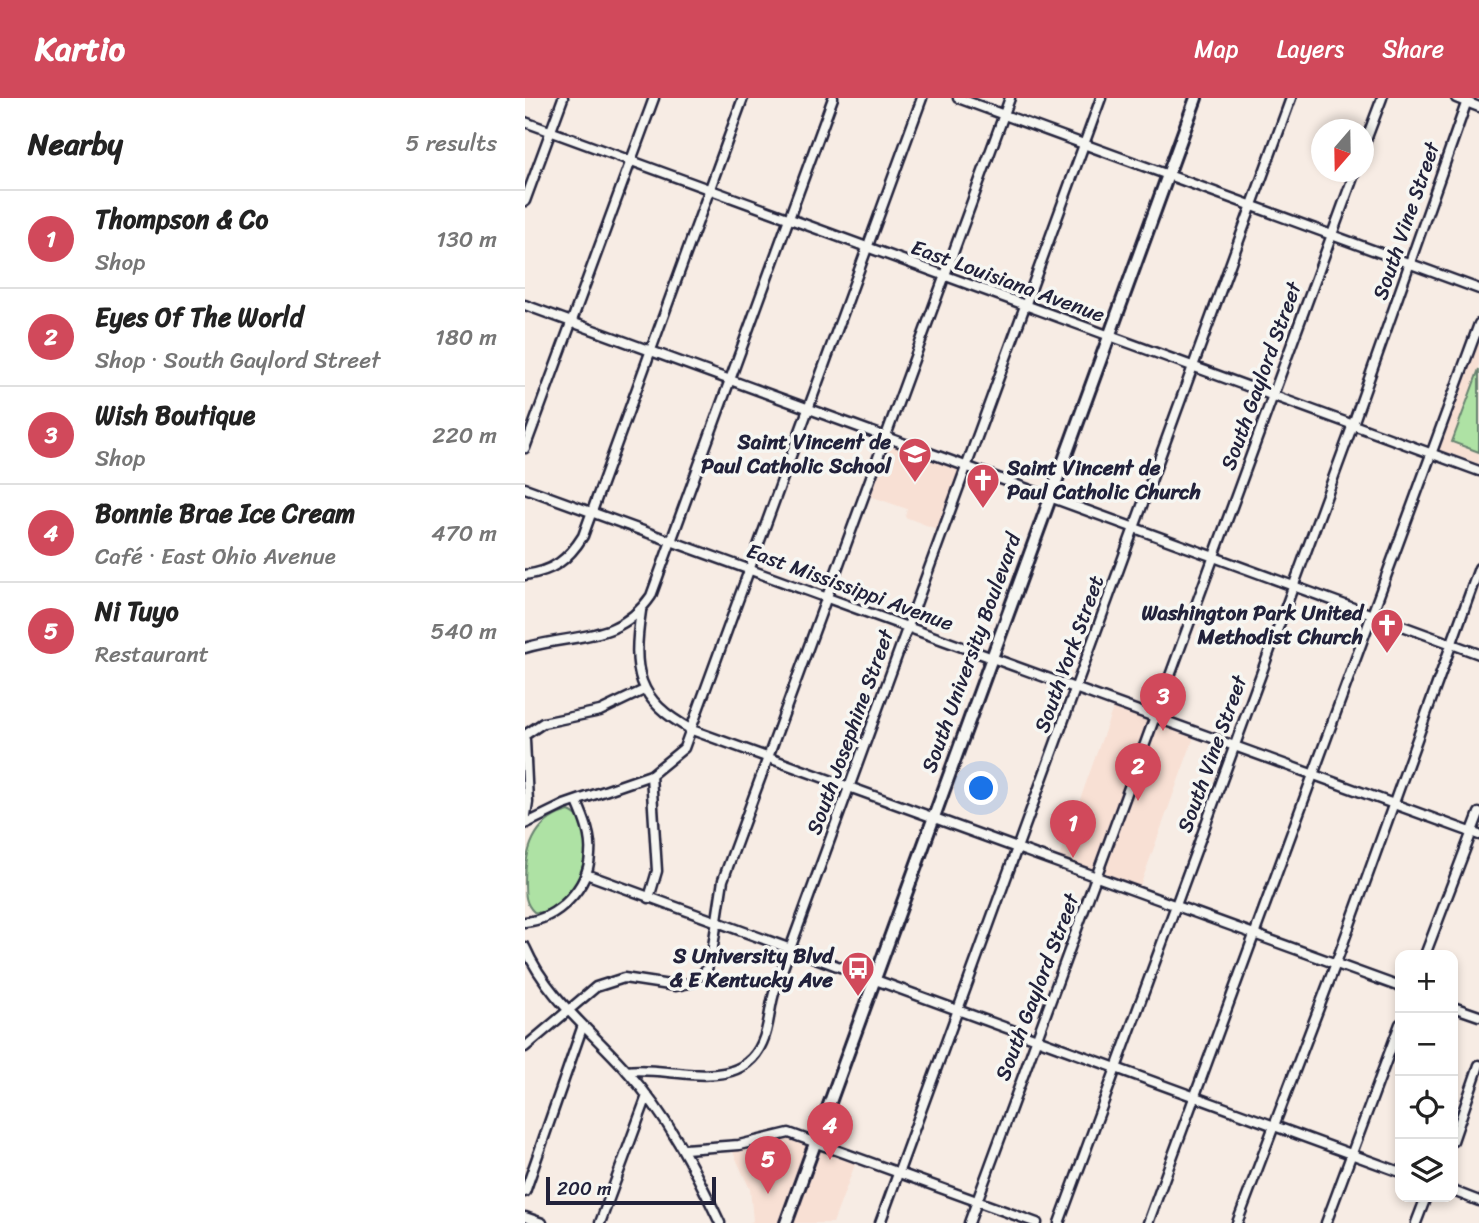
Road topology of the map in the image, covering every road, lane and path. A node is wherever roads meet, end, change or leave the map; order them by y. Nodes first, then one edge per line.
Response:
1 (563, 98) edge
2 (654, 98) edge
3 (743, 98) edge
4 (832, 98) edge
5 (922, 98) edge
6 (958, 98) edge
7 (1010, 98) edge
8 (1101, 98) edge
9 (1196, 98) edge
10 (1291, 98) edge
11 (1382, 98) edge
12 (1456, 98) edge
13 (1467, 100) edge
14 (1479, 107) edge
15 (1004, 115) junction
16 (1374, 119) edge
17 (525, 122) edge
18 (551, 132) junction
19 (1083, 146) junction
20 (631, 161) junction
21 (1167, 175) junction
22 (1351, 182) edge
23 (709, 189) junction
24 (525, 201) edge
25 (1253, 205) junction
26 (788, 219) junction
27 (1332, 234) junction
28 (869, 250) junction
29 (1410, 264) junction
30 (944, 277) junction
31 (1479, 289) edge
32 (525, 305) edge
33 (1024, 306) junction
34 (571, 321) junction
35 (1479, 324) edge
36 (1108, 337) junction
37 (650, 351) junction
38 (1192, 368) junction
39 (729, 380) junction
40 (1272, 397) junction
41 (808, 408) junction
42 (1352, 427) junction
43 (887, 437) junction
44 (525, 448) edge
45 (1431, 454) junction
46 (966, 466) junction
47 (1479, 471) edge
48 (525, 488) edge
49 (1049, 496) junction
50 (590, 512) junction
51 (1133, 527) junction
52 (672, 541) junction
53 (1213, 557) junction
54 (1479, 568) edge
55 (750, 570) junction
56 (525, 575) edge
57 (1293, 586) junction
58 (828, 598) junction
59 (641, 611) junction
60 (1371, 615) junction
61 (907, 627) junction
62 (1450, 644) junction
63 (525, 648) edge
64 (1479, 654) edge
65 (990, 657) junction
66 (1076, 688) junction
67 (644, 690) junction
68 (1156, 717) junction
69 (692, 730) junction
70 (525, 738) edge
71 (1234, 746) junction
72 (768, 758) junction
73 (651, 775) junction
74 (1313, 775) junction
75 (848, 787) junction
76 (577, 802) junction
77 (1392, 804) junction
78 (1479, 813) edge
79 (932, 817) junction
80 (525, 823) edge
81 (1475, 834) edge
82 (1017, 848) junction
83 (586, 874) junction
84 (1097, 877) junction
85 (649, 898) junction
86 (1174, 905) junction
87 (525, 922) edge
88 (715, 922) junction
89 (1254, 934) junction
90 (525, 947) edge
91 (789, 949) junction
92 (1427, 950) edge
93 (1335, 964) junction
94 (873, 979) junction
95 (1395, 985) edge
96 (568, 1009) junction
97 (1458, 1009) edge
98 (958, 1010) junction
99 (1479, 1016) edge
100 (582, 1028) junction
101 (1395, 1038) edge
102 (1036, 1039) junction
103 (525, 1047) edge
104 (1479, 1065) edge
105 (1115, 1068) junction
106 (627, 1071) junction
107 (647, 1096) junction
108 (1195, 1096) junction
109 (1274, 1125) junction
110 (1454, 1139) edge
111 (815, 1141) junction
112 (685, 1149) junction
113 (1353, 1154) junction
114 (1395, 1170) edge
115 (899, 1171) junction
116 (525, 1192) edge
117 (1458, 1193) edge
118 (977, 1200) junction
119 (1479, 1201) edge
120 (1424, 1202) edge
121 (525, 1217) edge
122 (542, 1223) edge
123 (600, 1223) edge
124 (720, 1223) edge
125 (786, 1223) edge
126 (880, 1223) edge
127 (969, 1223) edge
128 (1037, 1223) edge
129 (1059, 1223) edge
130 (1148, 1223) edge
131 (1237, 1223) edge
132 (1326, 1223) edge
133 (1416, 1223) edge

1 - 18 street
2 - 20 street
3 - 23 street
4 - 26 street
5 - 28 street
6 - 15 street
7 - 15 street
8 - 19 street, South Josephine Street
9 - 21 main road, South University Boulevard
10 - 25 street, South York Street
11 - 16 street
12 - 13 street
13 - 14 street
13 - 29 street, South Vine Street
15 - 19 street
15 - 30 street
17 - 18 street, East Louisiana Avenue
18 - 20 street, East Louisiana Avenue
18 - 24 street
19 - 21 street
19 - 33 street, South Josephine Street
20 - 23 street, East Louisiana Avenue
20 - 34 street
21 - 25 street
21 - 36 main road, South University Boulevard
22 - 27 street, South Gaylord Street
23 - 26 street, East Louisiana Avenue
23 - 37 street
25 - 27 street
25 - 38 street, South York Street
26 - 28 street, East Louisiana Avenue
26 - 39 street
27 - 29 street
27 - 40 street, South Gaylord Street
28 - 30 street, East Louisiana Avenue
28 - 41 street
29 - 31 street
29 - 42 street, South Vine Street
30 - 33 street, East Louisiana Avenue
30 - 43 street
32 - 34 street
33 - 36 street, East Louisiana Avenue
33 - 46 street, South Josephine Street
34 - 37 street
34 - 44 street
35 - 45 street
36 - 38 street, East Louisiana Avenue
36 - 49 main road, South University Boulevard
37 - 39 street
37 - 50 street
38 - 40 street, East Louisiana Avenue
38 - 51 street, South York Street
39 - 41 street
39 - 52 street
40 - 42 street, East Louisiana Avenue
40 - 53 street, South Gaylord Street
41 - 43 street
41 - 55 street
42 - 45 street, East Louisiana Avenue
42 - 57 street, South Vine Street
43 - 46 street
43 - 58 street
45 - 47 street, East Louisiana Avenue
45 - 60 street
46 - 49 street
46 - 61 street, South Josephine Street
48 - 50 street, East Mississippi Avenue
49 - 51 street
49 - 65 main road, South University Boulevard
50 - 52 street, East Mississippi Avenue
50 - 56 street
51 - 53 street
51 - 66 street, South York Street
52 - 55 street, East Mississippi Avenue
52 - 59 street
53 - 57 street
53 - 68 street, South Gaylord Street
54 - 62 street
55 - 58 street, East Mississippi Avenue
55 - 69 street
57 - 60 street
57 - 71 street, South Vine Street
58 - 61 street, East Mississippi Avenue
58 - 72 street
59 - 63 street
59 - 67 street
60 - 62 street
60 - 74 street
61 - 65 street, East Mississippi Avenue
61 - 75 street, South Josephine Street
62 - 64 street
62 - 77 street
65 - 66 street, East Mississippi Avenue
65 - 79 main road, South University Boulevard
66 - 68 street, East Mississippi Avenue
66 - 82 street, South York Street
67 - 69 street
67 - 70 street
68 - 71 street, East Mississippi Avenue
68 - 84 street, South Gaylord Street
69 - 72 street
69 - 73 street
70 - 80 street
71 - 74 street, East Mississippi Avenue
71 - 86 street, South Vine Street
72 - 75 street
72 - 88 street
73 - 76 street
73 - 85 street
74 - 77 street, East Mississippi Avenue
74 - 89 street
75 - 79 street
75 - 91 street, South Josephine Street
76 - 80 street
76 - 83 street
77 - 81 street, East Mississippi Avenue
77 - 93 street
78 - 81 street
79 - 82 street
79 - 94 main road, South University Boulevard
81 - 92 street
82 - 84 street
82 - 98 street, South York Street
83 - 85 street
83 - 87 street
84 - 86 street
84 - 102 street, South Gaylord Street
85 - 88 street
86 - 89 street
86 - 105 street, South Vine Street
88 - 91 street
88 - 96 street
89 - 93 street
89 - 108 street
90 - 96 street
91 - 94 street
91 - 106 street, South Josephine Street
93 - 95 street
93 - 109 street
94 - 98 street
94 - 111 main road, South University Boulevard
96 - 100 street
96 - 103 street
97 - 99 street
98 - 102 street
98 - 115 street, South York Street
100 - 106 street
100 - 116 street
101 - 113 street
102 - 105 street
102 - 118 street, South Gaylord Street
104 - 110 street
105 - 108 street
105 - 129 street, South Vine Street
106 - 107 street
107 - 112 street
107 - 123 street
108 - 109 street
108 - 130 street
109 - 113 street
109 - 131 street
111 - 112 street
111 - 115 street
111 - 125 main road, South University Boulevard
112 - 124 street
113 - 114 street
113 - 132 street
115 - 118 street
115 - 126 street, South York Street
117 - 119 street
118 - 127 street, South Gaylord Street
118 - 128 street
120 - 133 street
121 - 122 street

